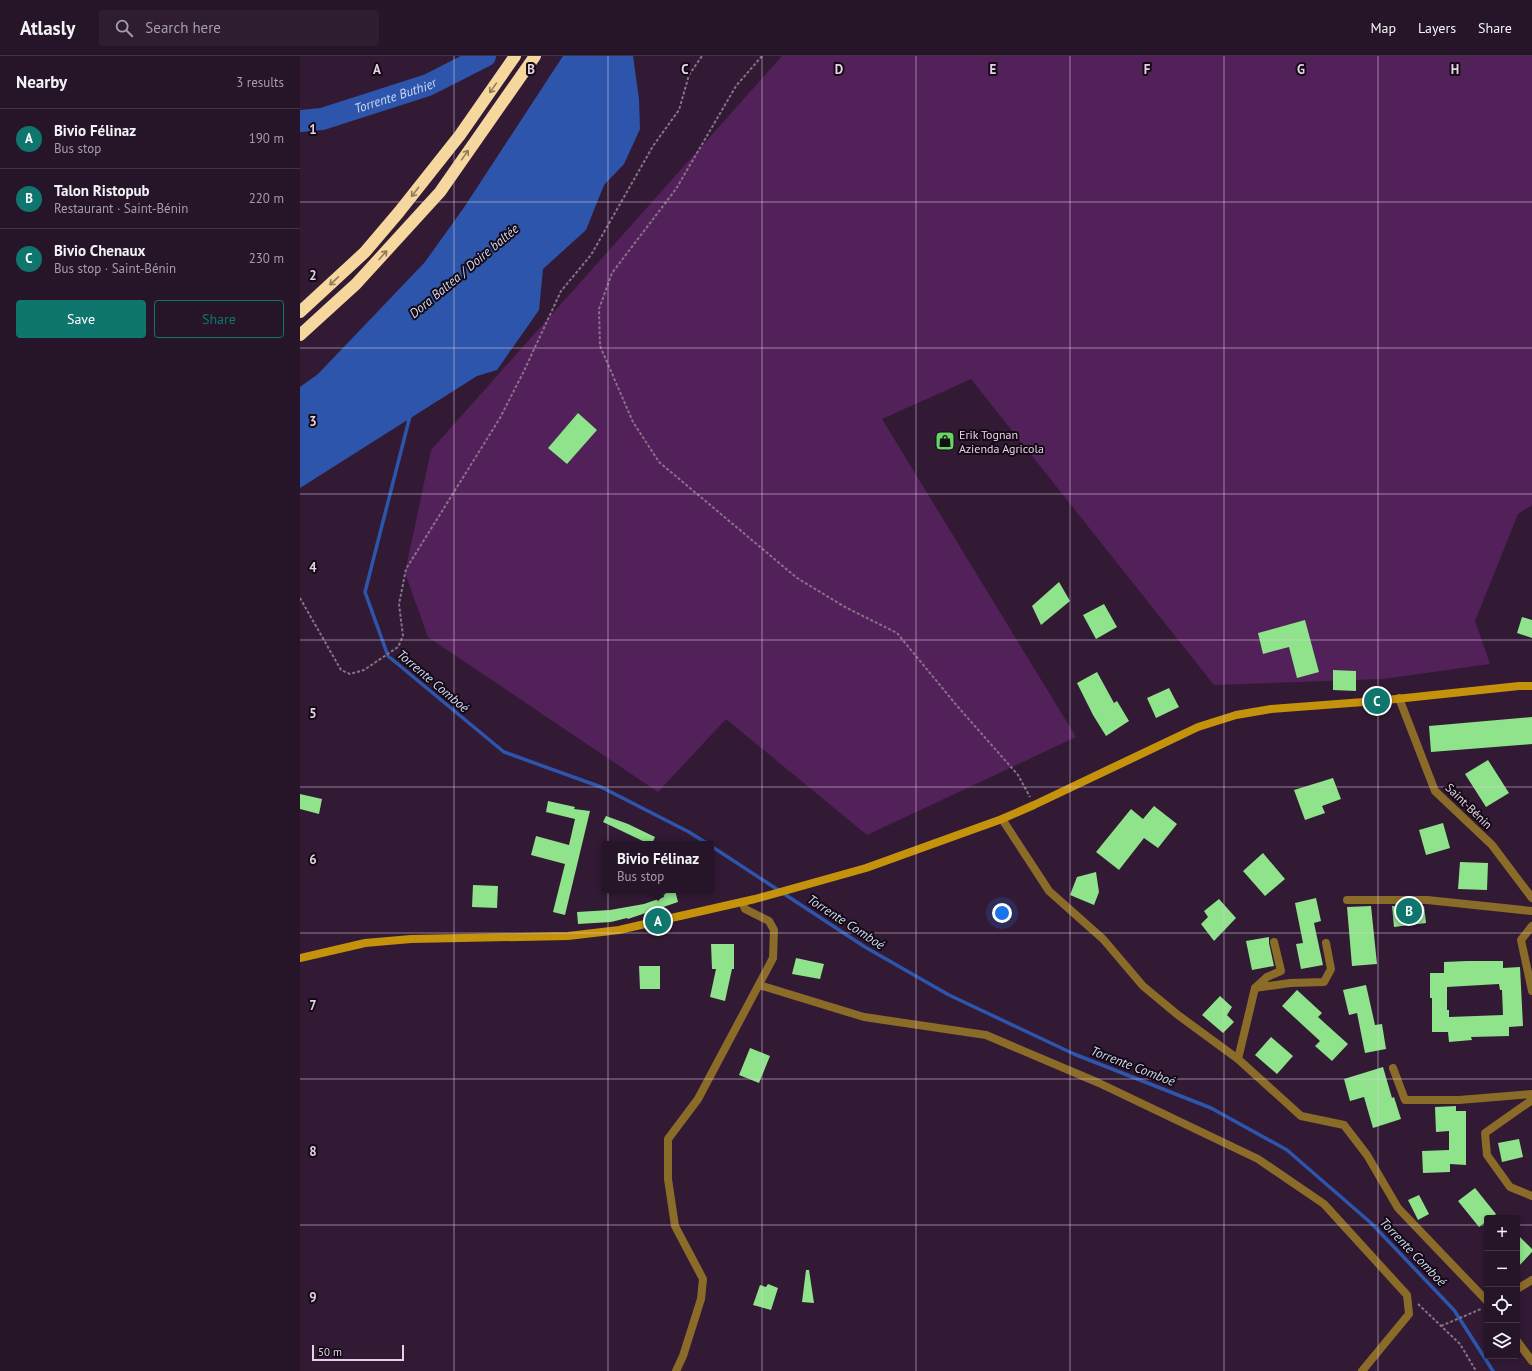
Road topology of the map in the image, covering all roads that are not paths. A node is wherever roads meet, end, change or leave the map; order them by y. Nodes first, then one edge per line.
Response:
1 (515, 56) edge
2 (535, 56) edge
3 (300, 312) edge
4 (300, 334) edge
5 (1532, 686) edge
6 (1399, 698) junction
7 (1002, 819) junction
8 (1532, 898) edge
9 (1347, 900) dead end
10 (742, 902) junction
11 (1532, 911) edge
12 (1532, 926) edge
13 (1274, 942) dead end
14 (1326, 943) dead end
15 (300, 958) edge
16 (759, 985) junction
17 (1255, 988) junction
18 (1532, 991) edge
19 (1238, 1059) junction
20 (1393, 1068) dead end
21 (1532, 1094) edge
22 (1532, 1100) edge
23 (1532, 1196) edge
24 (1532, 1280) edge
25 (1520, 1287) edge
26 (1484, 1298) edge
27 (1520, 1345) edge
28 (1532, 1361) edge
29 (676, 1371) edge
30 (1362, 1371) edge

1 -> 3 highway
4 -> 2 highway
5 - 6 main road
6 - 7 main road
6 - 8 street, Saint-Bénin
7 - 10 main road
7 - 19 street
9 - 11 street
10 - 15 main road
10 - 16 street
12 - 18 street
13 - 17 street
14 - 17 street
16 - 29 street
16 - 30 street
17 - 19 street
19 - 26 street
20 - 21 street
22 - 23 street
24 - 25 street
27 - 28 street

